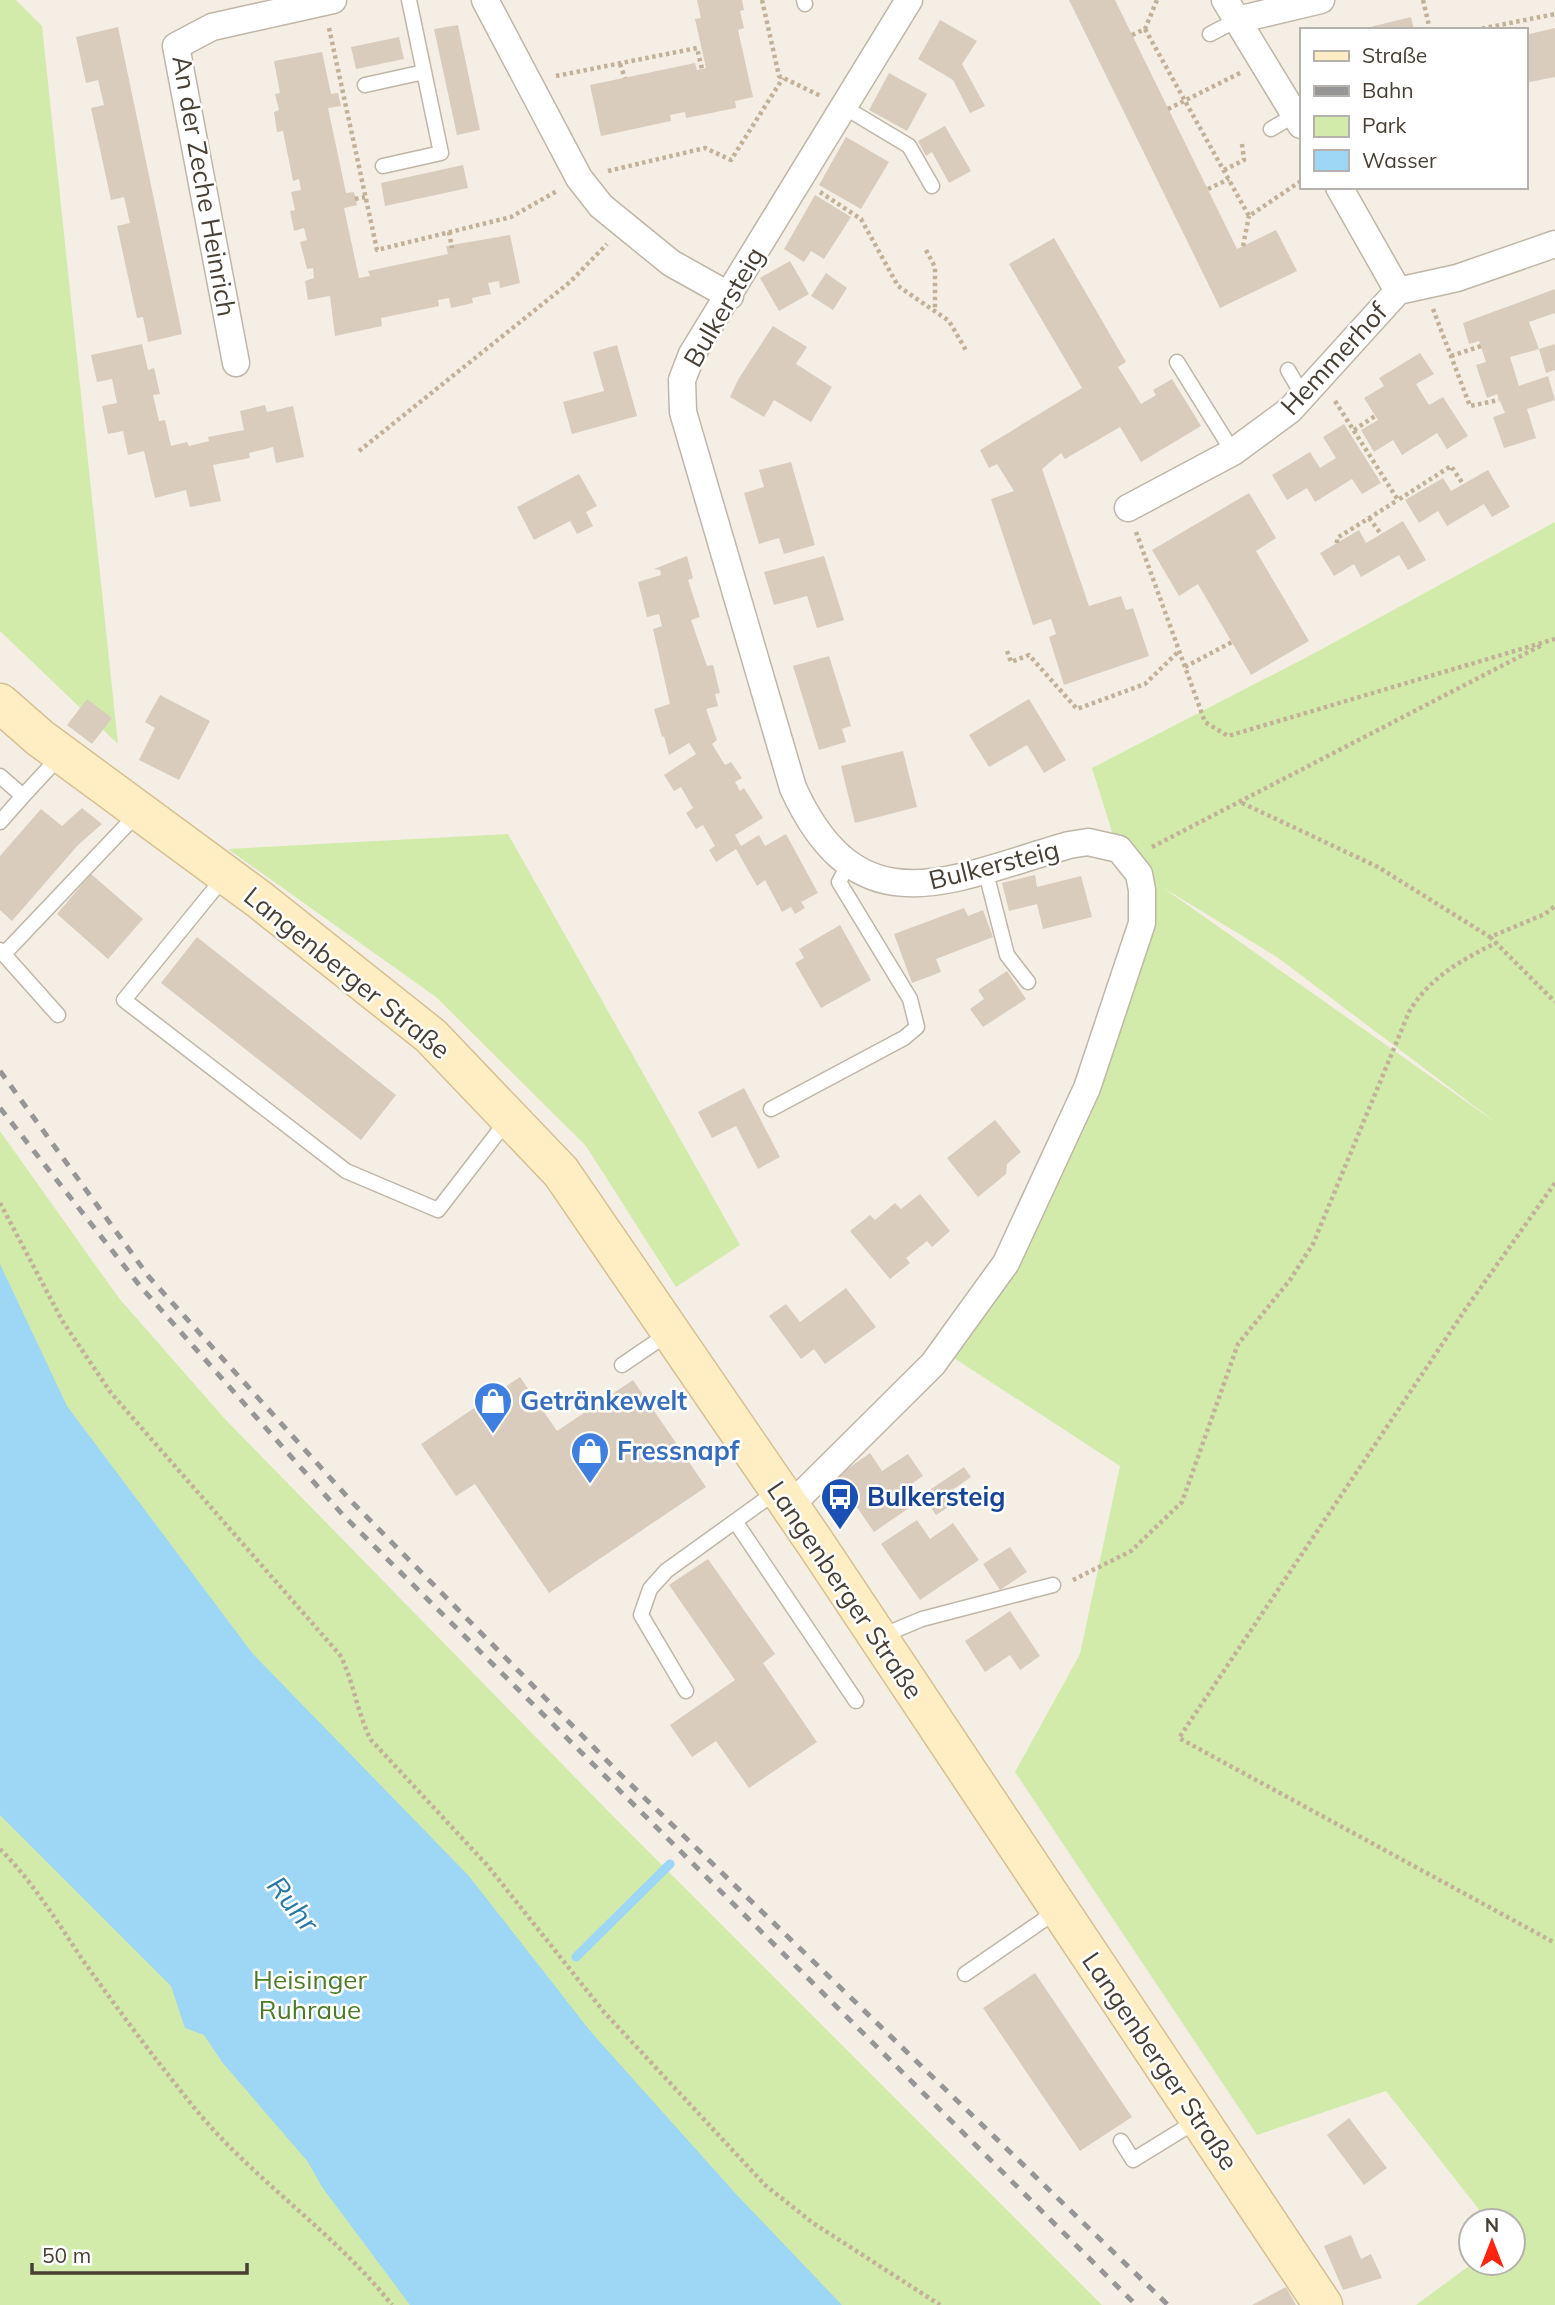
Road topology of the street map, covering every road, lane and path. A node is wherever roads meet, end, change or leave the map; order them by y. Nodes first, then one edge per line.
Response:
1 (333, 0) edge
2 (409, 0) edge
3 (485, 0) edge
4 (762, 0) edge
5 (909, 0) edge
6 (1157, 0) edge
7 (1321, 0) edge
8 (1423, 0) edge
9 (1231, 10) edge
10 (1555, 14) edge
11 (1430, 28) edge
12 (1490, 28) edge
13 (1145, 29) junction
14 (1210, 34) dead end
15 (1132, 35) dead end
16 (1262, 61) junction
17 (620, 64) junction
18 (702, 69) dead end
19 (424, 72) junction
20 (625, 78) dead end
21 (783, 78) junction
22 (527, 81) junction
23 (365, 85) dead end
24 (1186, 101) junction
25 (844, 107) junction
26 (1168, 109) dead end
27 (1298, 120) edge
28 (1271, 130) dead end
29 (1242, 144) dead end
30 (383, 166) dead end
31 (1224, 170) junction
32 (579, 178) junction
33 (800, 179) junction
34 (1229, 179) junction
35 (1300, 182) edge
36 (932, 187) dead end
37 (1208, 189) dead end
38 (1340, 189) edge
39 (365, 197) dead end
40 (355, 199) dead end
41 (1249, 216) junction
42 (626, 226) junction
43 (449, 232) dead end
44 (1555, 244) edge
45 (1243, 246) dead end
46 (452, 248) dead end
47 (926, 250) dead end
48 (1424, 285) junction
49 (1398, 291) junction
50 (730, 296) junction
51 (936, 312) junction
52 (1481, 346) dead end
53 (967, 352) dead end
54 (1451, 356) junction
55 (1177, 362) dead end
56 (236, 363) dead end
57 (1288, 370) dead end
58 (1311, 386) junction
59 (1499, 400) dead end
60 (1375, 416) dead end
61 (1354, 430) junction
62 (359, 451) dead end
63 (1233, 452) junction
64 (1464, 484) dead end
65 (1398, 500) junction
66 (1128, 508) joint
67 (1368, 518) junction
68 (1381, 534) dead end
69 (1337, 543) dead end
70 (1554, 640) edge
71 (1232, 642) dead end
72 (1007, 650) dead end
73 (1179, 650) junction
74 (1185, 667) junction
75 (0, 703) edge
76 (62, 754) junction
77 (0, 776) edge
78 (23, 796) junction
79 (1242, 803) junction
80 (139, 811) junction
81 (0, 822) edge
82 (1130, 859) junction
83 (848, 865) junction
84 (985, 869) junction
85 (226, 875) junction
86 (1555, 906) edge
87 (1490, 937) junction
88 (1496, 943) junction
89 (2, 952) edge
90 (1028, 982) dead end
91 (1555, 1002) edge
92 (58, 1014) dead end
93 (771, 1109) dead end
94 (509, 1118) junction
95 (1555, 1183) edge
96 (0, 1203) edge
97 (670, 1333) junction
98 (622, 1365) dead end
99 (784, 1499) junction
100 (735, 1521) junction
101 (1054, 1585) joint
102 (878, 1637) junction
103 (686, 1691) dead end
104 (856, 1701) dead end
105 (0, 1849) edge
106 (1059, 1909) junction
107 (1555, 1943) edge
108 (965, 1974) dead end
109 (1199, 2119) junction
110 (1121, 2141) dead end
111 (392, 2305) edge
112 (940, 2305) edge
113 (1323, 2305) edge

1 - 56 street, An der Zeche Heinrich
2 - 19 lane
3 - 22 street
4 - 21 path
5 - 25 street, Bulkersteig
6 - 13 path
7 - 9 street
8 - 11 path
9 - 14 lane
9 - 16 street
10 - 12 path
13 - 15 path
13 - 24 path
16 - 24 path
16 - 27 street
17 - 18 path
17 - 20 path
17 - 22 path
19 - 23 lane
19 - 30 lane
21 - 25 path
21 - 32 path
22 - 32 street
24 - 26 path
24 - 31 path
25 - 33 street, Bulkersteig
25 - 36 lane
27 - 28 lane
29 - 31 path
31 - 34 path
32 - 42 street
33 - 50 street, Bulkersteig
33 - 51 path
34 - 37 path
34 - 41 path
35 - 41 path
38 - 49 street
39 - 40 path
41 - 45 path
42 - 50 street
42 - 62 path
43 - 46 path
44 - 48 street, Hemmerhof
47 - 51 path
48 - 49 street, Hemmerhof
48 - 54 path
49 - 58 street, Hemmerhof
50 - 83 street, Bulkersteig
51 - 53 path
52 - 54 path
54 - 59 path
55 - 63 lane
57 - 58 lane
58 - 61 path
58 - 63 street, Hemmerhof
60 - 61 path
61 - 65 path
63 - 66 street, Hemmerhof
64 - 65 path
65 - 67 path
66 - 73 path
67 - 68 path
67 - 69 path
70 - 74 path
70 - 79 path
71 - 74 path
72 - 73 path
73 - 74 path
75 - 76 main road, Langenberger Straße
76 - 78 lane
76 - 80 main road, Langenberger Straße
77 - 78 lane
78 - 81 lane
79 - 82 path
79 - 87 path
80 - 85 main road, Langenberger Straße
80 - 89 lane
82 - 84 street, Bulkersteig
82 - 99 street
83 - 84 street, Bulkersteig
83 - 93 lane
84 - 90 lane
85 - 94 main road, Langenberger Straße
85 - 94 lane
86 - 87 path
87 - 88 path
88 - 91 path
88 - 101 path
89 - 92 lane
94 - 97 main road, Langenberger Straße
95 - 107 path
96 - 112 path
97 - 98 lane
97 - 99 main road, Langenberger Straße
99 - 100 lane
99 - 102 main road, Langenberger Straße
100 - 103 lane
100 - 104 lane
101 - 102 lane
102 - 106 main road, Langenberger Straße
105 - 111 path
106 - 108 lane
106 - 109 main road, Langenberger Straße
109 - 110 lane
109 - 113 main road, Langenberger Straße

